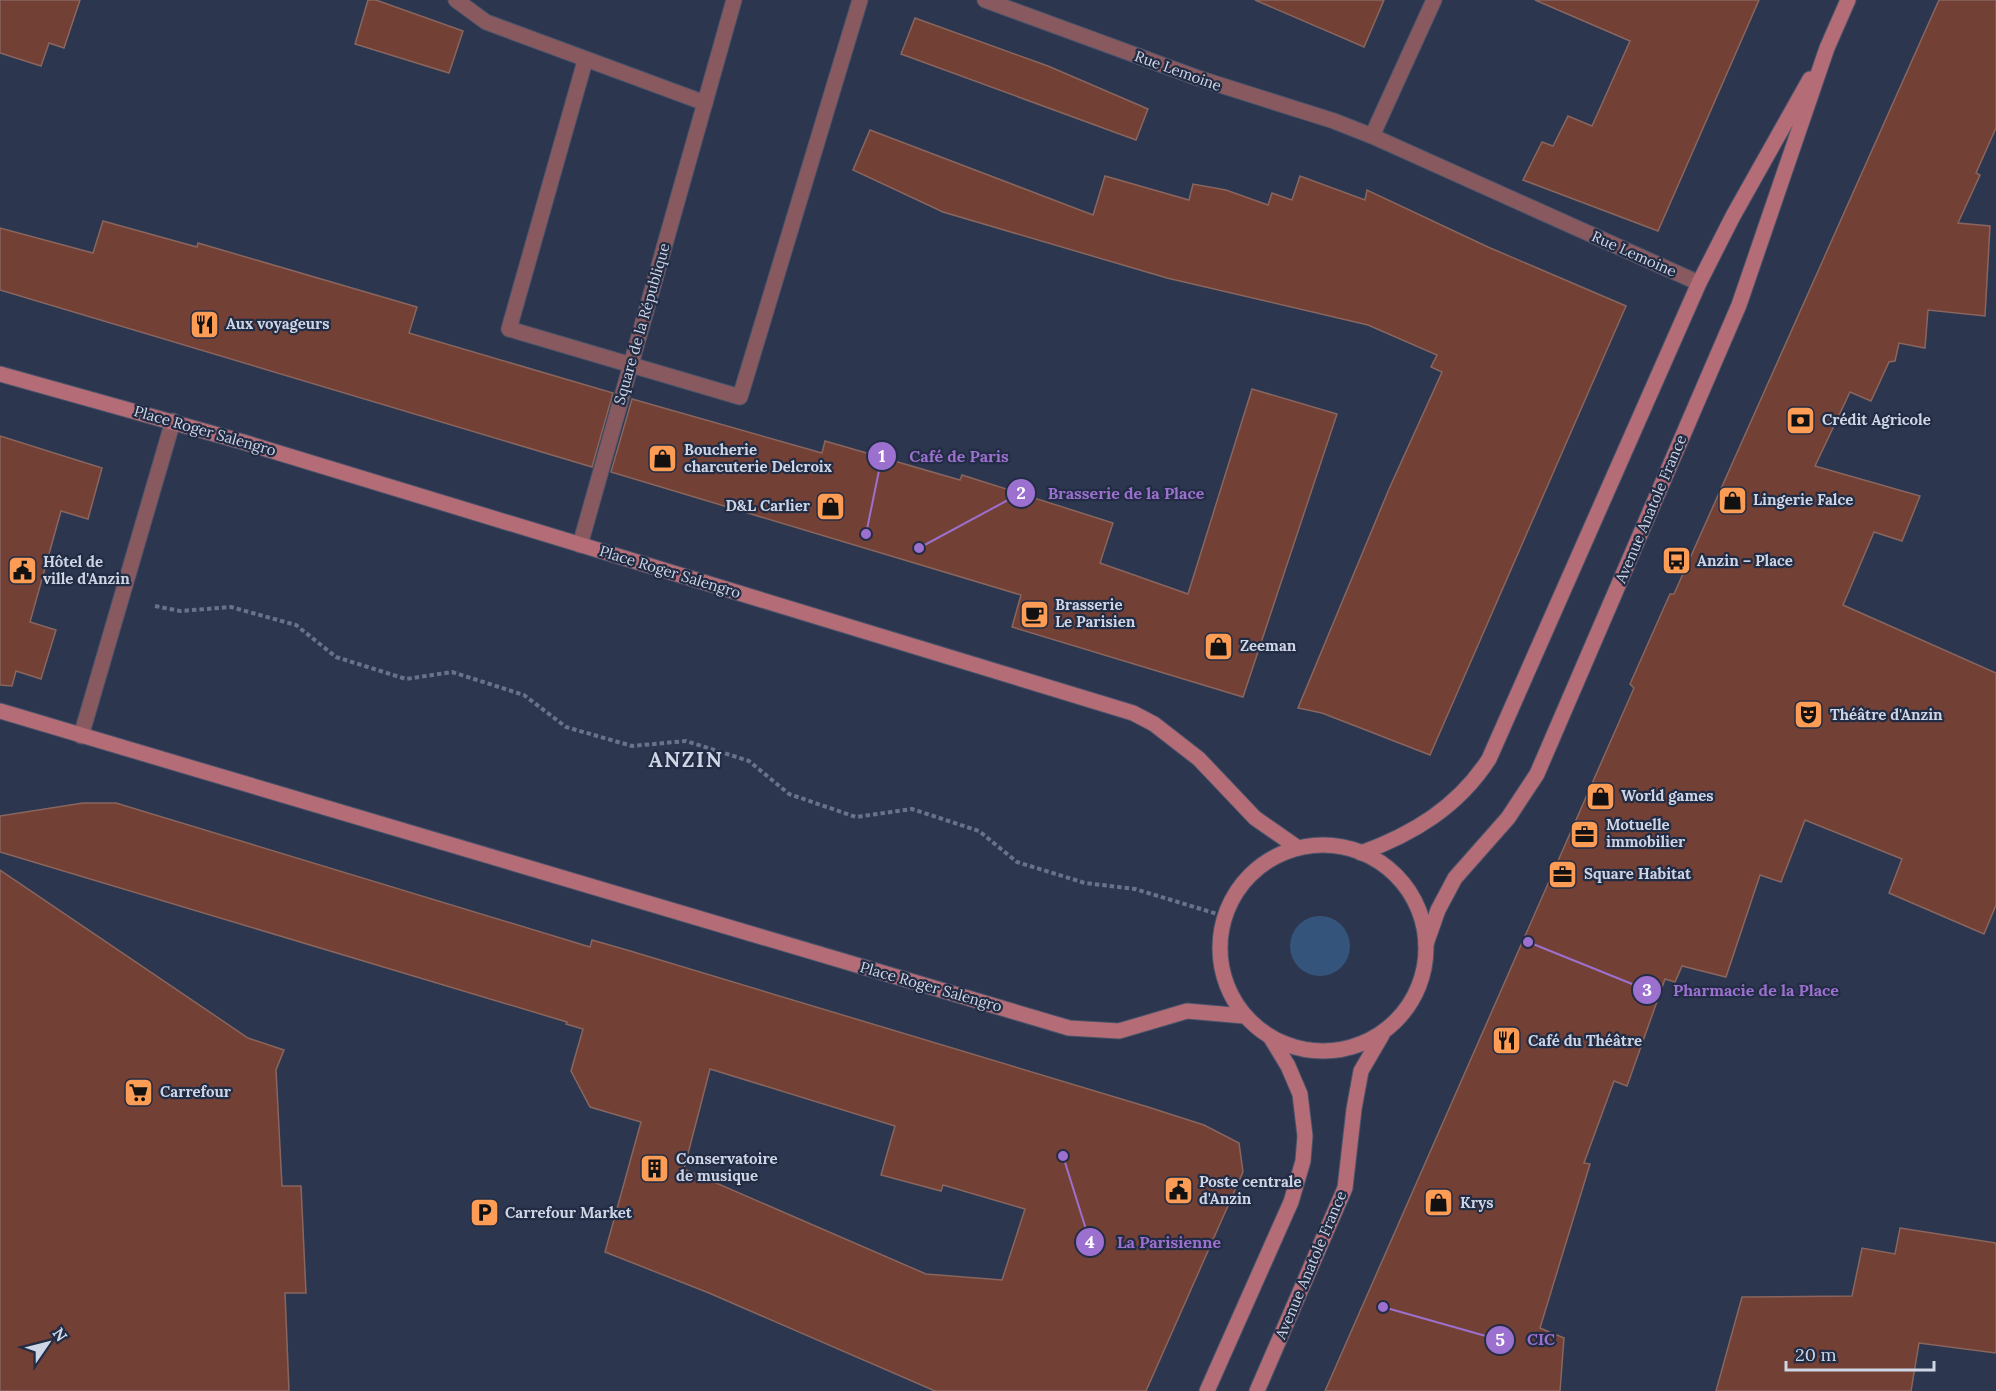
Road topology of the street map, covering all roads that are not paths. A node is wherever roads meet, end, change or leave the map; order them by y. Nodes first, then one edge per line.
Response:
1 (456, 0) edge
2 (734, 0) edge
3 (860, 0) edge
4 (985, 0) edge
5 (1434, 0) edge
6 (1848, 0) edge
7 (1827, 48) junction
8 (585, 61) junction
9 (705, 103) junction
10 (1372, 136) junction
11 (1699, 283) junction
12 (631, 364) junction
13 (0, 374) edge
14 (173, 421) junction
15 (580, 545) junction
16 (0, 711) edge
17 (81, 736) junction
18 (1298, 848) junction
19 (1361, 853) junction
20 (1426, 944) junction
21 (1244, 1016) junction
22 (1383, 1033) junction
23 (1271, 1038) junction
24 (1207, 1391) edge
25 (1257, 1391) edge

1 - 8 street
2 - 9 street, Square de la République
3 - 12 street
4 - 10 street, Rue Lemoine
5 - 10 street
6 - 7 main road, Avenue Anatole France
7 - 11 main road, Avenue Anatole France
7 - 20 main road, Avenue Anatole France
8 - 9 street
8 - 12 street
9 - 12 street, Square de la République
10 - 11 street, Rue Lemoine
11 - 19 main road, Avenue Anatole France
12 - 15 street, Square de la République
13 - 14 main road, Place Roger Salengro
14 - 15 main road, Place Roger Salengro
14 - 17 street
15 - 18 main road, Place Roger Salengro
16 - 17 main road, Place Roger Salengro
17 - 21 main road, Place Roger Salengro
18 - 19 main road
18 - 21 main road
19 - 20 main road
20 - 22 main road
21 - 23 main road
22 - 23 main road
22 - 25 main road, Avenue Anatole France
23 - 24 main road

